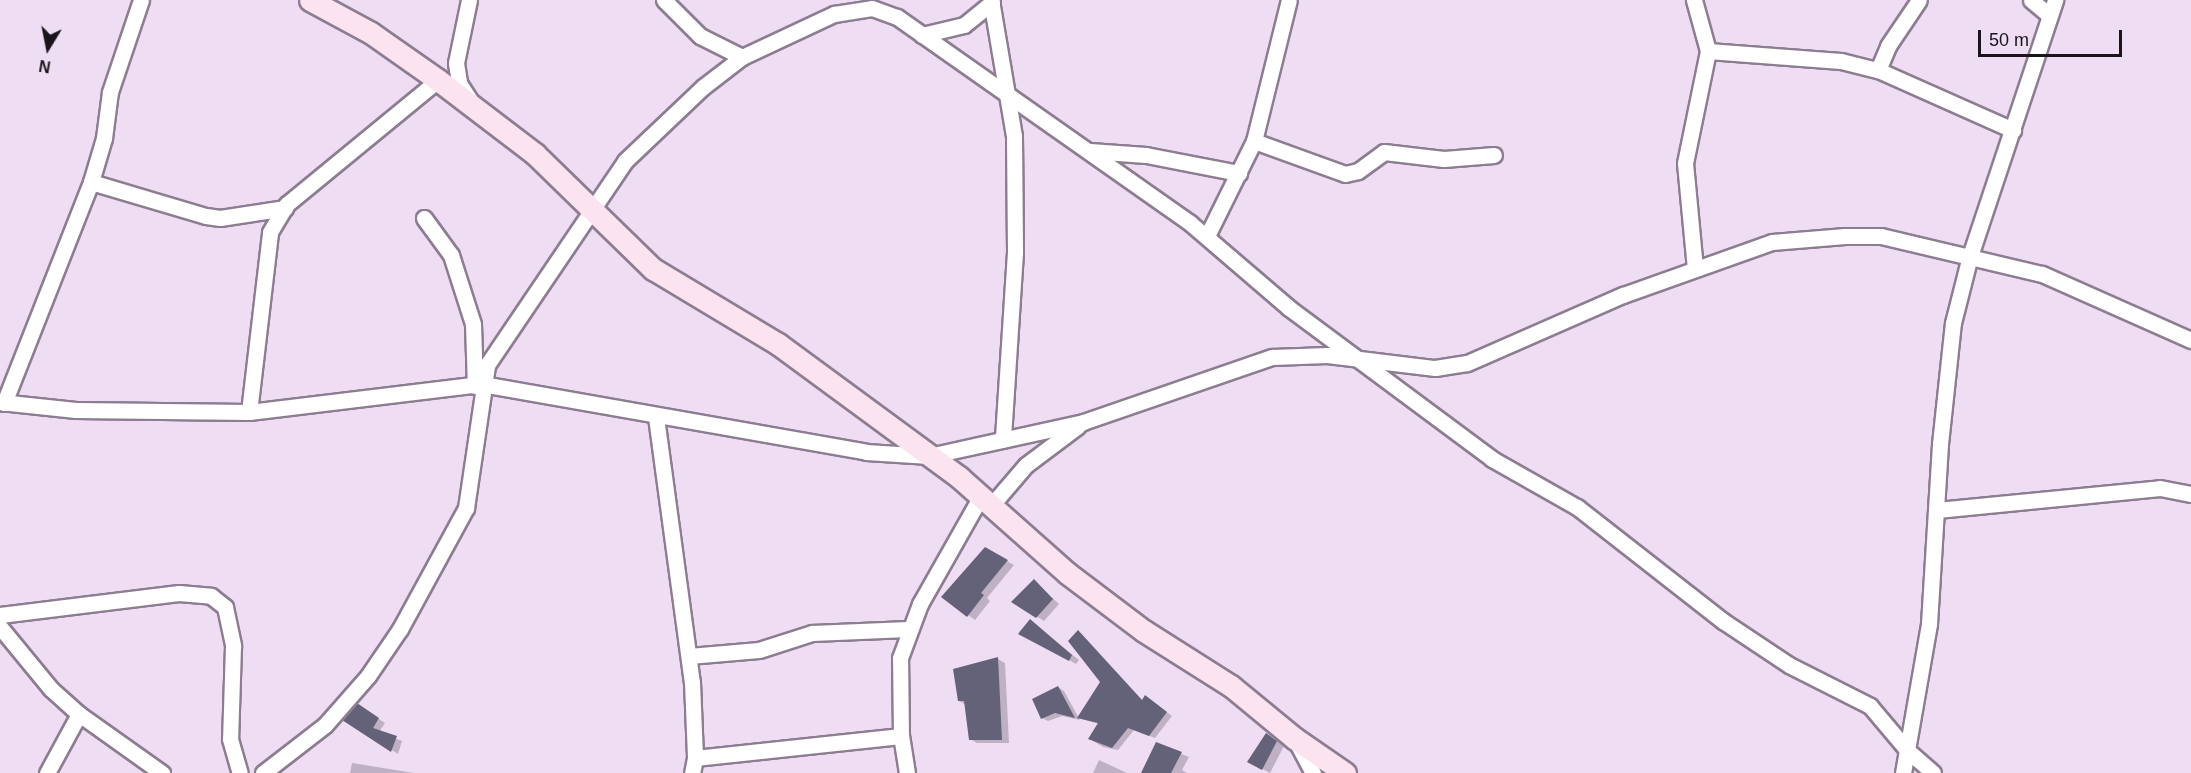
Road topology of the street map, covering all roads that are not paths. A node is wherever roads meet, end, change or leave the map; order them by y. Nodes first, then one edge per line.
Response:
1 (141, 0) edge
2 (310, 0) edge
3 (469, 0) edge
4 (664, 0) edge
5 (1289, 0) edge
6 (1694, 0) edge
7 (1919, 0) edge
8 (2031, 0) edge
9 (2055, 0) edge
10 (992, 1) edge
11 (2049, 15) junction
12 (922, 34) junction
13 (1708, 51) junction
14 (742, 57) junction
15 (1878, 70) junction
16 (438, 80) junction
17 (1008, 95) junction
18 (477, 112) junction
19 (2013, 130) junction
20 (1254, 141) junction
21 (1090, 151) junction
22 (1494, 155) dead end
23 (1239, 173) junction
24 (91, 182) junction
25 (285, 208) junction
26 (591, 211) junction
27 (424, 218) dead end
28 (1207, 236) junction
29 (1970, 256) junction
30 (1695, 269) junction
31 (2191, 340) edge
32 (1363, 360) junction
33 (479, 385) junction
34 (2, 402) edge
35 (249, 412) junction
36 (656, 417) junction
37 (1083, 422) junction
38 (1004, 440) junction
39 (929, 456) junction
40 (2191, 494) edge
41 (985, 502) junction
42 (1937, 510) junction
43 (0, 615) edge
44 (0, 627) edge
45 (908, 629) junction
46 (689, 656) junction
47 (79, 714) junction
48 (902, 736) junction
49 (1294, 738) junction
50 (1908, 751) junction
51 (694, 766) edge
52 (47, 773) edge
53 (162, 773) edge
54 (240, 773) edge
55 (263, 773) edge
56 (907, 773) edge
57 (1313, 773) edge
58 (1345, 773) edge
59 (1903, 773) edge
60 (1933, 773) edge

1 - 24 street
2 - 16 street
3 - 18 street
4 - 14 street
5 - 20 street
6 - 13 street
7 - 15 street
8 - 11 street
9 - 11 street
10 - 12 street
10 - 17 street
11 - 19 street
12 - 14 street
12 - 17 street
13 - 15 street
13 - 30 street
14 - 26 street
15 - 19 street
16 - 18 street
16 - 25 street
17 - 21 street
17 - 38 street
18 - 26 street
19 - 29 street
20 - 22 street
20 - 23 street
21 - 23 street
21 - 28 street
23 - 28 street
24 - 25 street
24 - 34 street
25 - 35 street
26 - 33 street
26 - 39 street
27 - 33 street
28 - 32 street
29 - 30 street
29 - 31 street
29 - 42 street
30 - 32 street
32 - 37 street
32 - 50 street
33 - 35 street
33 - 36 street
33 - 55 street
34 - 35 street
36 - 39 street
36 - 46 street
37 - 38 street
37 - 41 street
38 - 39 street
39 - 41 street
40 - 42 street
41 - 45 street
41 - 49 street
42 - 50 street
43 - 54 street
44 - 47 street
45 - 46 street
45 - 48 street
46 - 51 street
47 - 52 street
47 - 53 street
48 - 51 street
48 - 56 street
49 - 57 street
49 - 58 street
50 - 59 street
50 - 60 street

